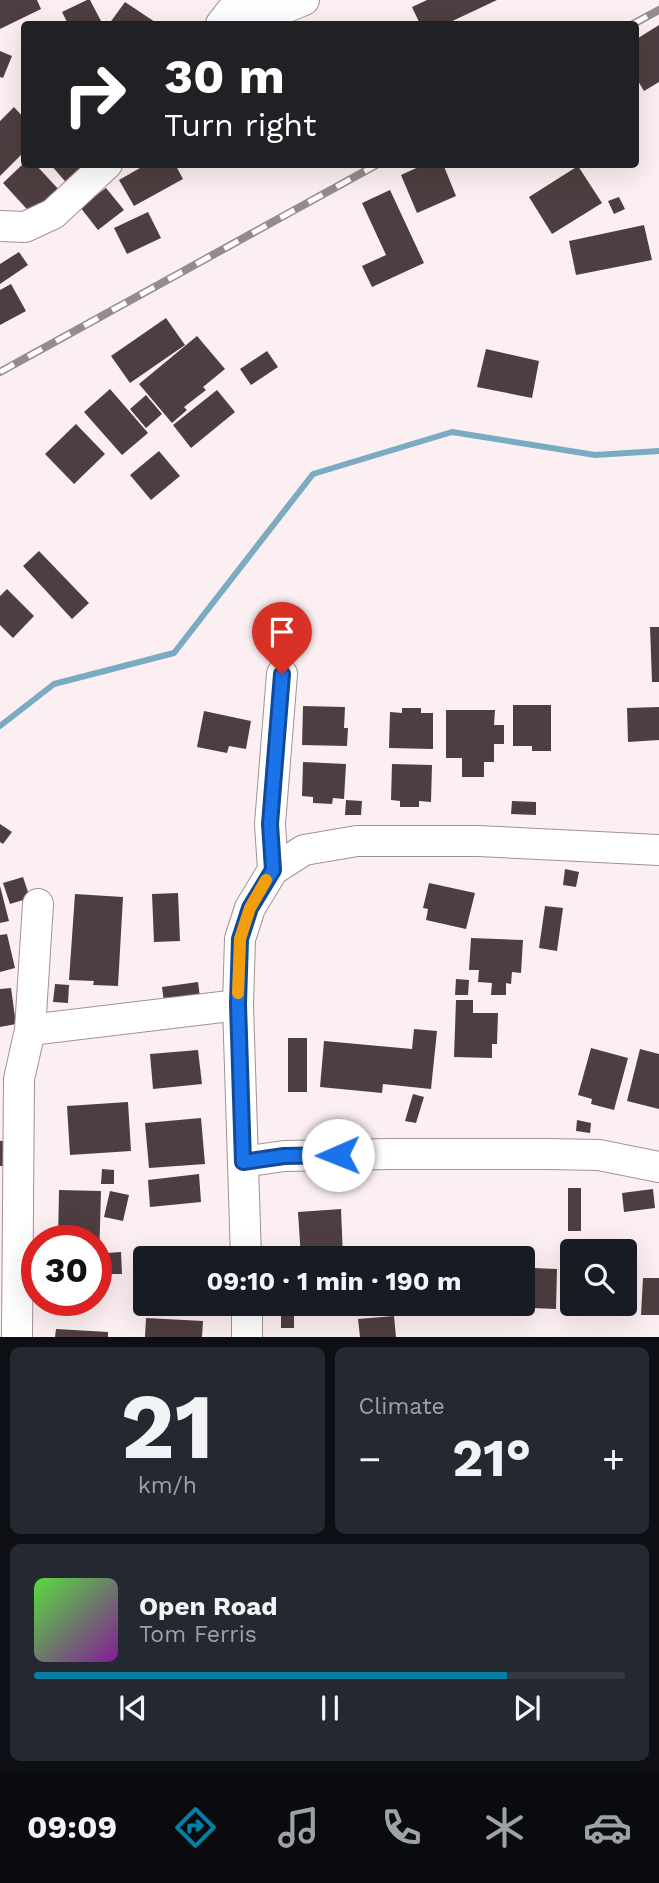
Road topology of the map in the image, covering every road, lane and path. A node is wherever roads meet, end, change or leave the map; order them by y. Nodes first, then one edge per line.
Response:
1 (304, 0) edge
2 (230, 10) edge
3 (103, 168) edge
4 (0, 226) edge
5 (282, 674) dead end
6 (659, 850) edge
7 (273, 870) junction
8 (38, 904) dead end
9 (238, 1004) junction
10 (30, 1030) junction
11 (243, 1162) junction
12 (659, 1167) edge
13 (246, 1246) edge
14 (247, 1316) edge
15 (17, 1337) edge
16 (247, 1337) edge

1 - 2 street
3 - 4 street
5 - 7 street
6 - 7 street
7 - 9 street
8 - 10 street
9 - 10 street
9 - 11 street
10 - 15 street
11 - 12 street
11 - 13 street
14 - 16 street

